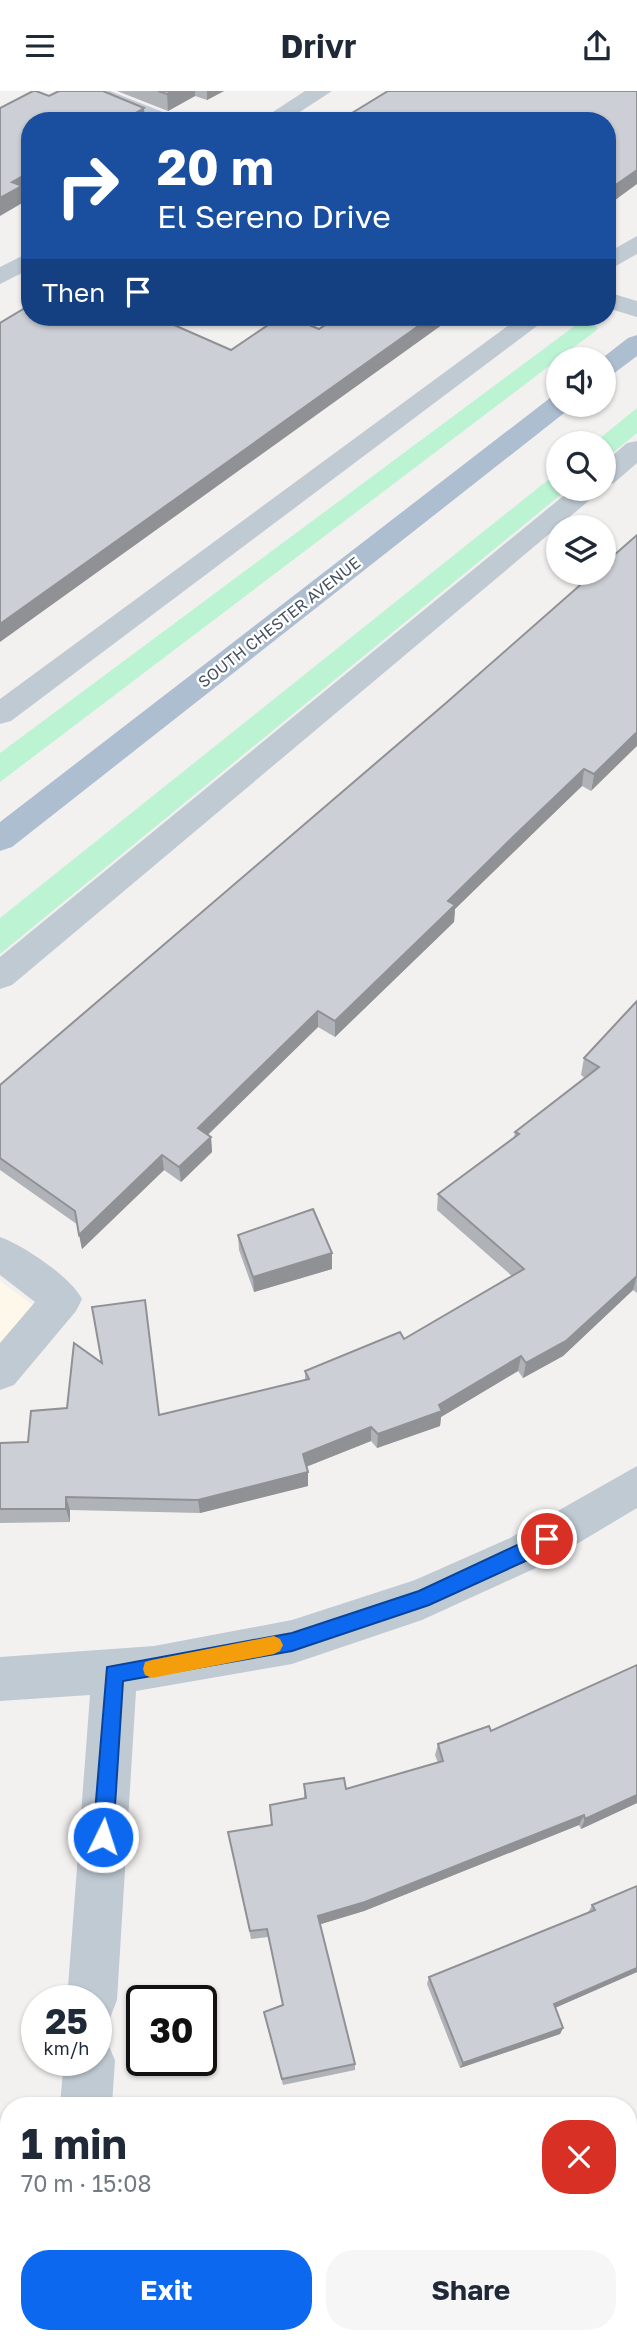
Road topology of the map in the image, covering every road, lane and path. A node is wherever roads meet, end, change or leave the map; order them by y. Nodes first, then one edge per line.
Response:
1 (91, 91) edge
2 (321, 91) edge
3 (143, 112) edge
4 (285, 112) edge
5 (637, 243) edge
6 (616, 258) edge
7 (21, 265) edge
8 (0, 277) edge
9 (616, 302) edge
10 (637, 310) edge
11 (524, 326) edge
12 (637, 343) edge
13 (616, 360) edge
14 (546, 414) edge
15 (637, 449) edge
16 (616, 467) edge
17 (574, 501) edge
18 (0, 714) edge
19 (0, 839) edge
20 (0, 976) edge
21 (0, 1253) edge
22 (0, 1372) edge
23 (637, 1485) edge
24 (114, 1673) junction
25 (0, 1679) edge
26 (93, 1985) edge
27 (88, 2076) edge
28 (87, 2097) edge

1 - 3 street
2 - 4 street
5 - 6 street
7 - 8 street
9 - 10 street
11 - 18 street
12 - 13 main road
14 - 19 main road, SOUTH CHESTER AVENUE
15 - 16 street
17 - 20 street
21 - 22 street
23 - 24 street
24 - 25 street
24 - 26 street
27 - 28 street

